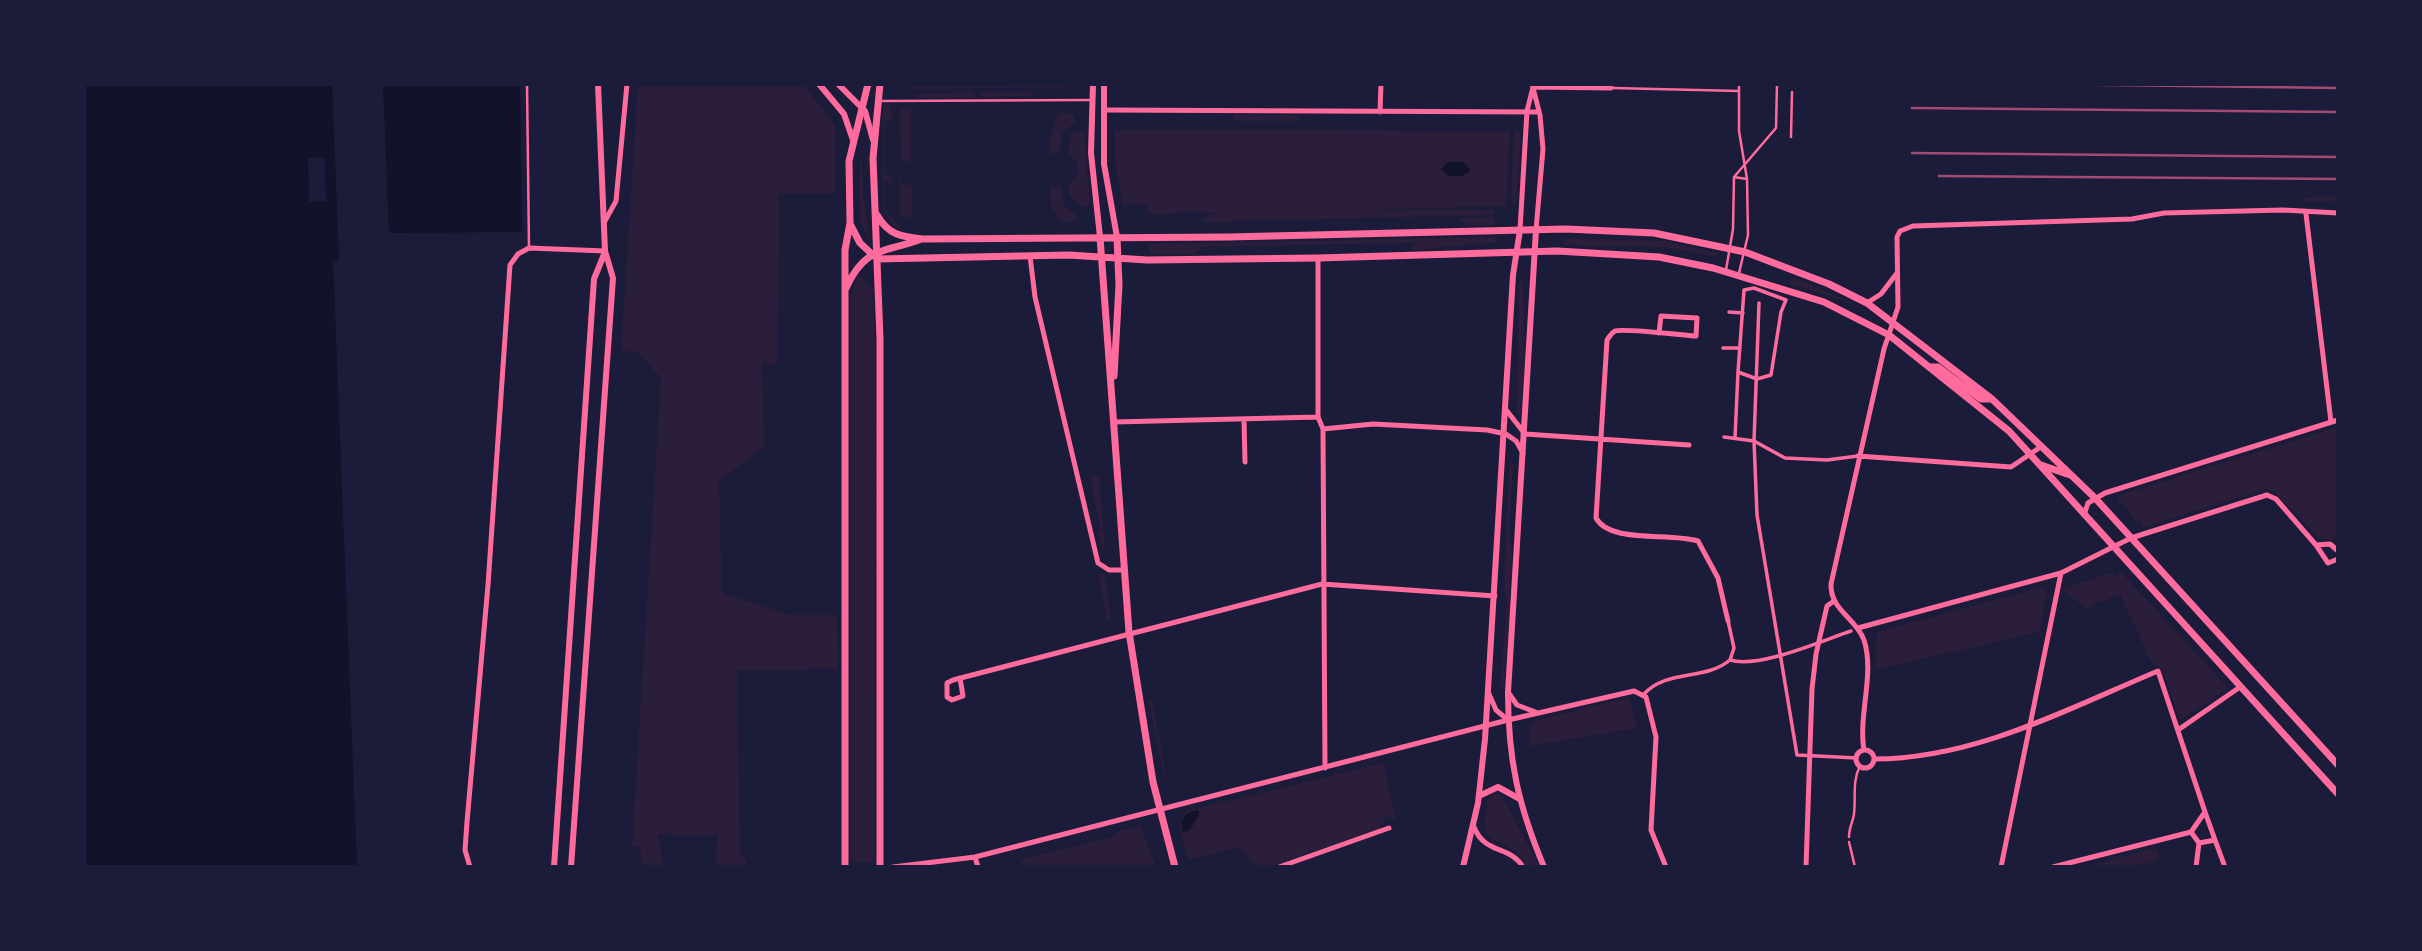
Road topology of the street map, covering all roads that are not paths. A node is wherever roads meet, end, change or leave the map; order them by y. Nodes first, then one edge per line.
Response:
1 (527, 84) edge
2 (598, 84) edge
3 (627, 84) edge
4 (819, 84) edge
5 (838, 84) edge
6 (868, 84) edge
7 (880, 84) edge
8 (1093, 84) edge
9 (1104, 84) edge
10 (1381, 84) edge
11 (1739, 84) edge
12 (1777, 84) edge
13 (1533, 86) edge
14 (1611, 86) edge
15 (1739, 91) junction
16 (1791, 92) dead end
17 (1091, 100) junction
18 (878, 101) junction
19 (861, 106) junction
20 (1104, 110) junction
21 (1527, 111) junction
22 (1380, 112) junction
23 (1539, 112) junction
24 (844, 114) junction
25 (867, 117) junction
26 (857, 120) junction
27 (1791, 137) dead end
28 (853, 140) junction
29 (873, 142) junction
30 (1745, 161) junction
31 (1734, 177) junction
32 (1747, 179) junction
33 (2306, 214) junction
34 (2338, 214) edge
35 (877, 215) junction
36 (605, 222) junction
37 (850, 223) junction
38 (1520, 230) junction
39 (1536, 230) junction
40 (1100, 237) junction
41 (1117, 237) junction
42 (923, 239) junction
43 (1729, 247) junction
44 (529, 248) junction
45 (605, 251) junction
46 (1535, 251) junction
47 (1516, 252) junction
48 (1745, 252) junction
49 (875, 255) junction
50 (1030, 256) junction
51 (1103, 257) junction
52 (1118, 258) junction
53 (1318, 258) junction
54 (1726, 270) junction
55 (1739, 273) junction
56 (1897, 273) junction
57 (846, 290) junction
58 (1759, 303) dead end
59 (1867, 303) junction
60 (1729, 312) dead end
61 (1743, 313) junction
62 (1894, 322) junction
63 (1659, 333) junction
64 (1889, 335) junction
65 (1723, 348) dead end
66 (1740, 348) junction
67 (1929, 367) junction
68 (1738, 372) junction
69 (1757, 379) junction
70 (1112, 399) junction
71 (1992, 399) junction
72 (1507, 411) junction
73 (1318, 417) junction
74 (1244, 420) junction
75 (2335, 421) edge
76 (1114, 422) junction
77 (1323, 429) junction
78 (1506, 434) junction
79 (1525, 434) junction
80 (1724, 437) dead end
81 (1735, 438) junction
82 (1600, 439) junction
83 (1755, 441) junction
84 (1689, 444) dead end
85 (2042, 446) junction
86 (1524, 455) junction
87 (2032, 455) junction
88 (1858, 456) junction
89 (1245, 462) dead end
90 (2040, 465) junction
91 (2071, 475) junction
92 (2095, 498) junction
93 (2084, 514) junction
94 (2132, 538) junction
95 (2316, 545) junction
96 (2114, 547) junction
97 (2338, 551) edge
98 (2338, 559) edge
99 (1122, 570) junction
100 (2061, 573) junction
101 (1322, 584) junction
102 (1495, 596) junction
103 (1834, 601) junction
104 (1728, 621) joint
105 (1855, 629) junction
106 (1129, 632) junction
107 (1819, 642) junction
108 (1780, 654) junction
109 (1730, 660) junction
110 (960, 678) dead end
111 (2240, 687) junction
112 (1508, 692) junction
113 (1489, 694) junction
114 (1644, 694) junction
115 (1538, 713) junction
116 (1508, 720) junction
117 (2030, 725) junction
118 (1486, 726) junction
119 (2178, 730) junction
120 (1864, 750) junction
121 (1809, 756) junction
122 (1857, 758) junction
123 (1874, 759) junction
124 (2338, 765) edge
125 (1860, 766) junction
126 (1325, 768) junction
127 (2338, 794) edge
128 (1479, 796) junction
129 (1518, 798) junction
130 (1160, 809) junction
131 (2204, 812) junction
132 (1474, 827) junction
133 (1389, 828) dead end
134 (2191, 832) junction
135 (1849, 837) dead end
136 (2215, 840) junction
137 (1849, 842) dead end
138 (2199, 843) junction
139 (975, 857) junction
140 (470, 867) edge
141 (554, 867) edge
142 (571, 867) edge
143 (845, 867) edge
144 (880, 867) edge
145 (893, 867) edge
146 (978, 867) edge
147 (1175, 867) edge
148 (1279, 867) edge
149 (1463, 867) edge
150 (1523, 867) edge
151 (1544, 867) edge
152 (1666, 867) edge
153 (1807, 867) edge
154 (1854, 867) edge
155 (2001, 867) edge
156 (2053, 867) edge
157 (2196, 867) edge
158 (2225, 867) edge

1 - 44 lane
2 - 36 street
3 - 36 street
4 - 24 street
5 - 19 street
6 - 19 main road
7 - 18 main road
8 - 17 street
9 - 20 street
10 - 22 street
11 - 15 lane
12 - 30 lane
13 - 14 street
13 - 21 street
13 - 23 street
14 - 15 lane
15 - 30 lane
16 - 27 lane
17 - 18 lane
17 - 40 street
18 - 25 street
18 - 29 main road
19 - 25 street
19 - 26 main road
20 - 22 street
20 - 41 street
21 - 22 street
21 - 23 street
21 - 38 street
23 - 39 street
24 - 26 street
24 - 28 street
25 - 26 street
25 - 29 street
26 - 28 main road
28 - 37 main road
29 - 35 main road
30 - 31 lane
30 - 32 lane
31 - 32 lane
31 - 43 lane
32 - 48 lane
33 - 34 street
33 - 56 street
33 - 75 street
35 - 42 main road
35 - 49 main road
36 - 45 street
37 - 49 main road
37 - 57 main road
38 - 39 main road
38 - 41 main road
38 - 47 street
39 - 43 main road
39 - 46 street
40 - 41 main road
40 - 42 main road
40 - 51 main road
41 - 52 main road
42 - 49 main road
43 - 48 main road
43 - 54 lane
44 - 45 street
44 - 140 street
45 - 141 street
45 - 142 street
46 - 47 main road
46 - 54 main road
46 - 79 street
47 - 53 main road
47 - 72 street
48 - 55 lane
48 - 59 main road
49 - 50 main road
49 - 57 main road
49 - 144 main road
50 - 51 main road
50 - 99 street
51 - 52 main road
51 - 70 main road
52 - 53 main road
52 - 70 main road
53 - 73 street
54 - 55 main road
55 - 64 main road
56 - 59 street
56 - 62 street
57 - 143 main road
58 - 69 street
59 - 62 main road
60 - 61 street
61 - 66 street
61 - 69 street
62 - 64 street
62 - 71 main road
63 - 63 street
63 - 82 street
64 - 67 main road
64 - 88 street
65 - 66 street
66 - 68 street
67 - 71 main road
67 - 87 main road
68 - 69 street
68 - 81 street
69 - 83 street
70 - 76 main road
71 - 85 main road
72 - 78 street
72 - 79 street
73 - 74 street
73 - 77 street
74 - 76 street
74 - 89 street
75 - 92 street
76 - 99 main road
77 - 78 street
77 - 101 street
78 - 86 street
78 - 102 street
79 - 82 street
79 - 86 street
80 - 81 street
81 - 83 street
82 - 84 street
82 - 104 street
83 - 88 street
83 - 108 street
85 - 87 street
85 - 91 main road
86 - 112 street
87 - 88 street
87 - 90 main road
88 - 103 street
90 - 91 main road
90 - 93 main road
91 - 92 main road
92 - 93 street
92 - 94 main road
93 - 96 main road
94 - 95 street
94 - 96 street
94 - 124 main road
95 - 97 street
95 - 98 street
96 - 100 street
96 - 111 main road
99 - 106 main road
100 - 105 street
100 - 117 street
101 - 102 street
101 - 106 street
101 - 126 street
102 - 113 street
103 - 105 street
103 - 107 street
104 - 109 street
105 - 107 street
105 - 120 street
106 - 110 street
106 - 130 main road
107 - 108 street
107 - 121 street
108 - 109 street
108 - 121 street
109 - 114 street
111 - 119 street
111 - 127 main road
112 - 115 street
112 - 116 street
113 - 116 street
113 - 118 street
114 - 115 street
114 - 152 street
115 - 116 street
116 - 118 street
116 - 129 street
117 - 119 street
117 - 123 street
117 - 155 street
118 - 126 street
118 - 128 street
119 - 131 street
120 - 122 street
120 - 123 street
121 - 122 street
121 - 153 street
122 - 125 street
123 - 125 street
125 - 135 lane
126 - 130 street
128 - 129 street
128 - 132 street
129 - 151 street
130 - 139 street
130 - 147 main road
131 - 134 street
131 - 136 street
132 - 149 street
132 - 150 street
133 - 148 street
134 - 138 street
134 - 156 street
136 - 138 street
136 - 158 street
137 - 154 lane
138 - 157 street
139 - 145 street
139 - 146 street

